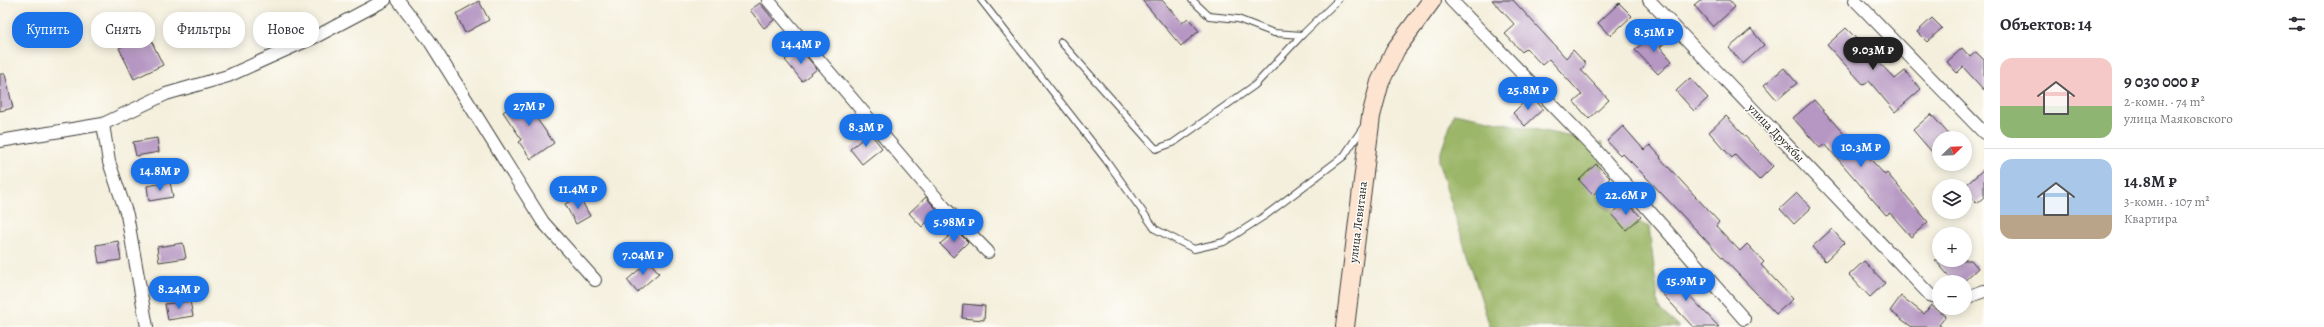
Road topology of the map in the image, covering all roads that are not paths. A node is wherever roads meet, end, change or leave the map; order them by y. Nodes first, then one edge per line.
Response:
1 (385, 0) edge
2 (398, 0) edge
3 (768, 0) edge
4 (981, 0) edge
5 (1192, 0) edge
6 (1338, 0) edge
7 (1432, 0) edge
8 (1451, 0) edge
9 (1649, 0) edge
10 (1855, 0) edge
11 (1302, 35) junction
12 (1062, 42) dead end
13 (1371, 116) junction
14 (103, 124) junction
15 (1984, 134) edge
16 (0, 141) edge
17 (988, 252) dead end
18 (595, 280) dead end
19 (1932, 296) edge
20 (1744, 319) dead end
21 (147, 327) edge
22 (1345, 327) edge

1 - 14 street
2 - 18 street
3 - 17 street
4 - 13 lane
5 - 11 lane
6 - 11 lane
7 - 13 main road, улица Левитана
8 - 20 street
9 - 19 street, улица Дружбы
10 - 15 street
11 - 12 lane
13 - 22 main road, улица Левитана
14 - 16 street
14 - 21 street

